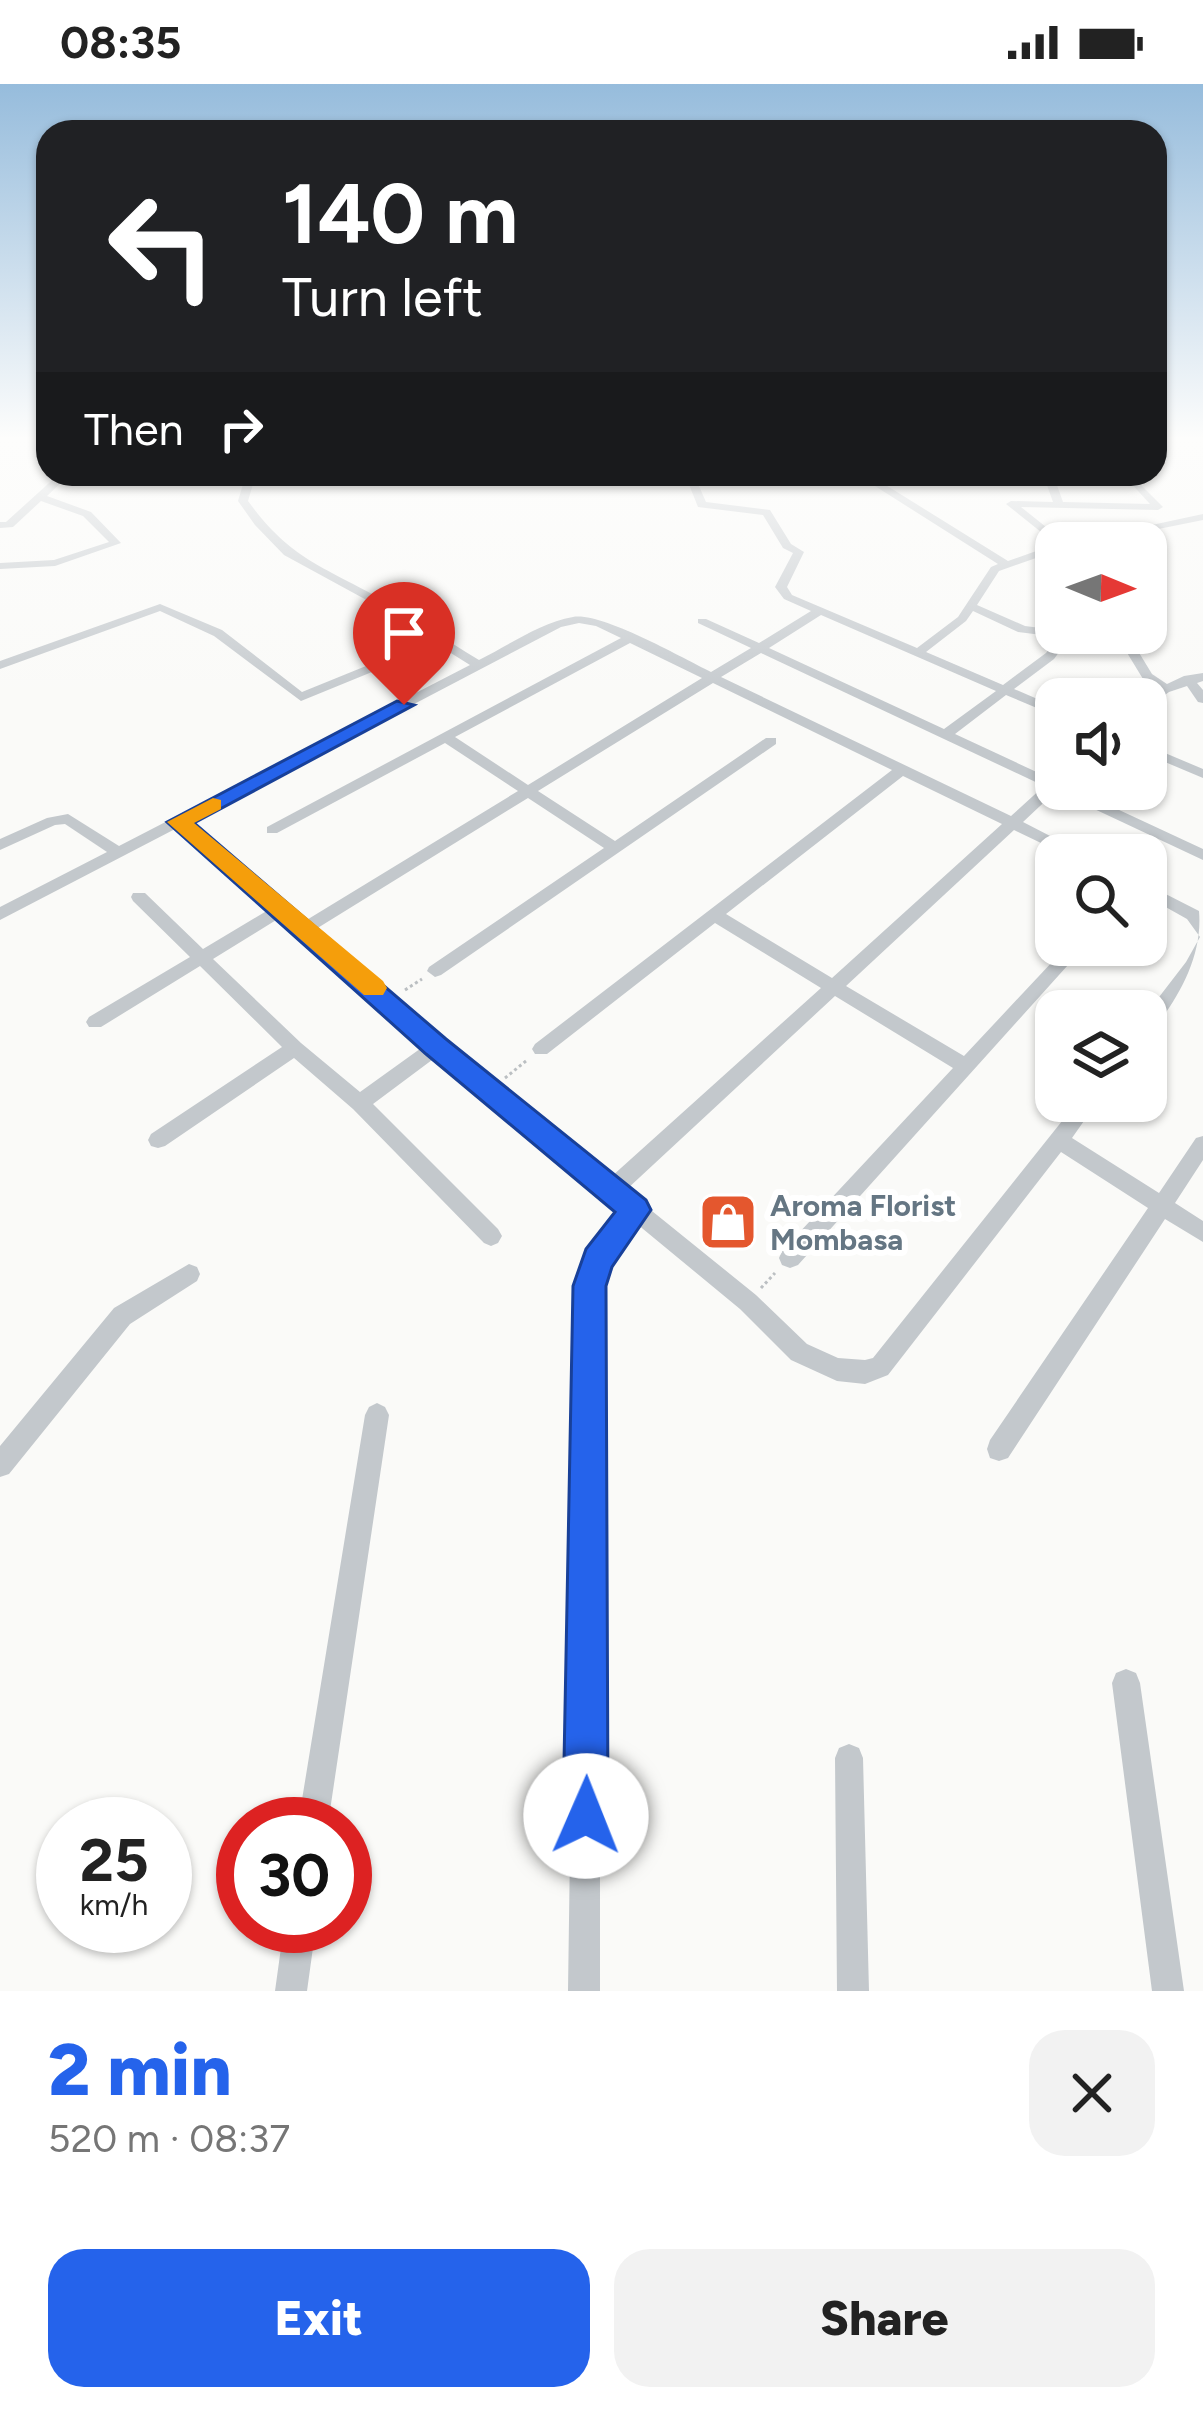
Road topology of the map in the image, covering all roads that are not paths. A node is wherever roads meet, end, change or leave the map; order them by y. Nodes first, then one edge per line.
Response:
1 (101, 528) edge
2 (261, 528) edge
3 (776, 528) edge
4 (948, 528) edge
5 (1035, 553) edge
6 (1004, 563) junction
7 (0, 566) edge
8 (971, 606) junction
9 (820, 610) junction
10 (702, 622) dead end
11 (1035, 630) edge
12 (630, 638) junction
13 (436, 641) junction
14 (758, 647) junction
15 (920, 651) junction
16 (1053, 654) edge
17 (0, 664) edge
18 (479, 666) junction
19 (714, 675) junction
20 (1195, 678) edge
21 (1006, 690) junction
22 (1203, 699) edge
23 (1035, 703) edge
24 (946, 734) junction
25 (448, 739) junction
26 (771, 741) dead end
27 (1167, 758) edge
28 (900, 771) junction
29 (1203, 774) edge
30 (1035, 776) edge
31 (526, 791) junction
32 (1035, 806) edge
33 (1107, 810) edge
34 (178, 822) junction
35 (1015, 822) junction
36 (272, 830) dead end
37 (1038, 834) edge
38 (0, 844) edge
39 (614, 848) junction
40 (119, 853) junction
41 (1203, 855) edge
42 (139, 897) dead end
43 (1167, 901) edge
44 (279, 911) junction
45 (0, 914) edge
46 (714, 915) junction
47 (304, 928) junction
48 (1203, 932) edge
49 (1203, 942) edge
50 (201, 958) junction
51 (1059, 966) edge
52 (435, 971) road end
53 (831, 985) junction
54 (1167, 999) edge
55 (95, 1022) dead end
56 (436, 1047) junction
57 (295, 1048) junction
58 (541, 1049) road end
59 (967, 1067) junction
60 (361, 1103) junction
61 (1073, 1122) edge
62 (158, 1140) dead end
63 (1059, 1140) junction
64 (1203, 1144) edge
65 (612, 1189) junction
66 (1161, 1206) junction
67 (635, 1210) junction
68 (1203, 1232) edge
69 (490, 1236) dead end
70 (790, 1258) road end
71 (189, 1274) dead end
72 (377, 1415) dead end
73 (999, 1449) dead end
74 (0, 1465) edge
75 (1126, 1683) dead end
76 (849, 1758) dead end
77 (318, 1797) edge
78 (296, 1953) edge
79 (291, 1991) edge
80 (584, 1991) edge
81 (853, 1991) edge
82 (1168, 1991) edge

1 - 7 street
2 - 13 street
3 - 9 street
4 - 6 street
5 - 6 street
6 - 8 street
8 - 11 street
8 - 15 street
9 - 14 street
9 - 15 street
10 - 14 street
12 - 18 street
12 - 19 street
12 - 25 street
13 - 17 street
13 - 18 street
14 - 19 street
14 - 24 street
15 - 21 street
16 - 21 street
18 - 34 street
19 - 28 street
19 - 31 street
20 - 22 street
21 - 23 street
21 - 24 street
24 - 30 street
25 - 31 street
25 - 36 street
26 - 39 street
27 - 29 street
28 - 35 street
28 - 46 street
31 - 39 street
31 - 47 street
32 - 35 street
33 - 41 street
34 - 40 street
34 - 44 street
35 - 37 street
35 - 53 street
38 - 40 street
39 - 52 street
40 - 45 street
42 - 50 street
43 - 48 street
44 - 47 street
44 - 50 street
46 - 53 street
46 - 58 street
47 - 56 street
49 - 54 street
50 - 55 street
50 - 57 street
51 - 59 street
53 - 59 street
53 - 65 street
56 - 60 street
56 - 65 street
57 - 60 street
57 - 62 street
59 - 70 street
60 - 69 street
61 - 63 street
63 - 66 street
63 - 67 street
64 - 66 street
65 - 67 street
66 - 68 street
66 - 73 street
67 - 80 street
71 - 74 street
72 - 77 street
75 - 82 street
76 - 81 street
78 - 79 street

